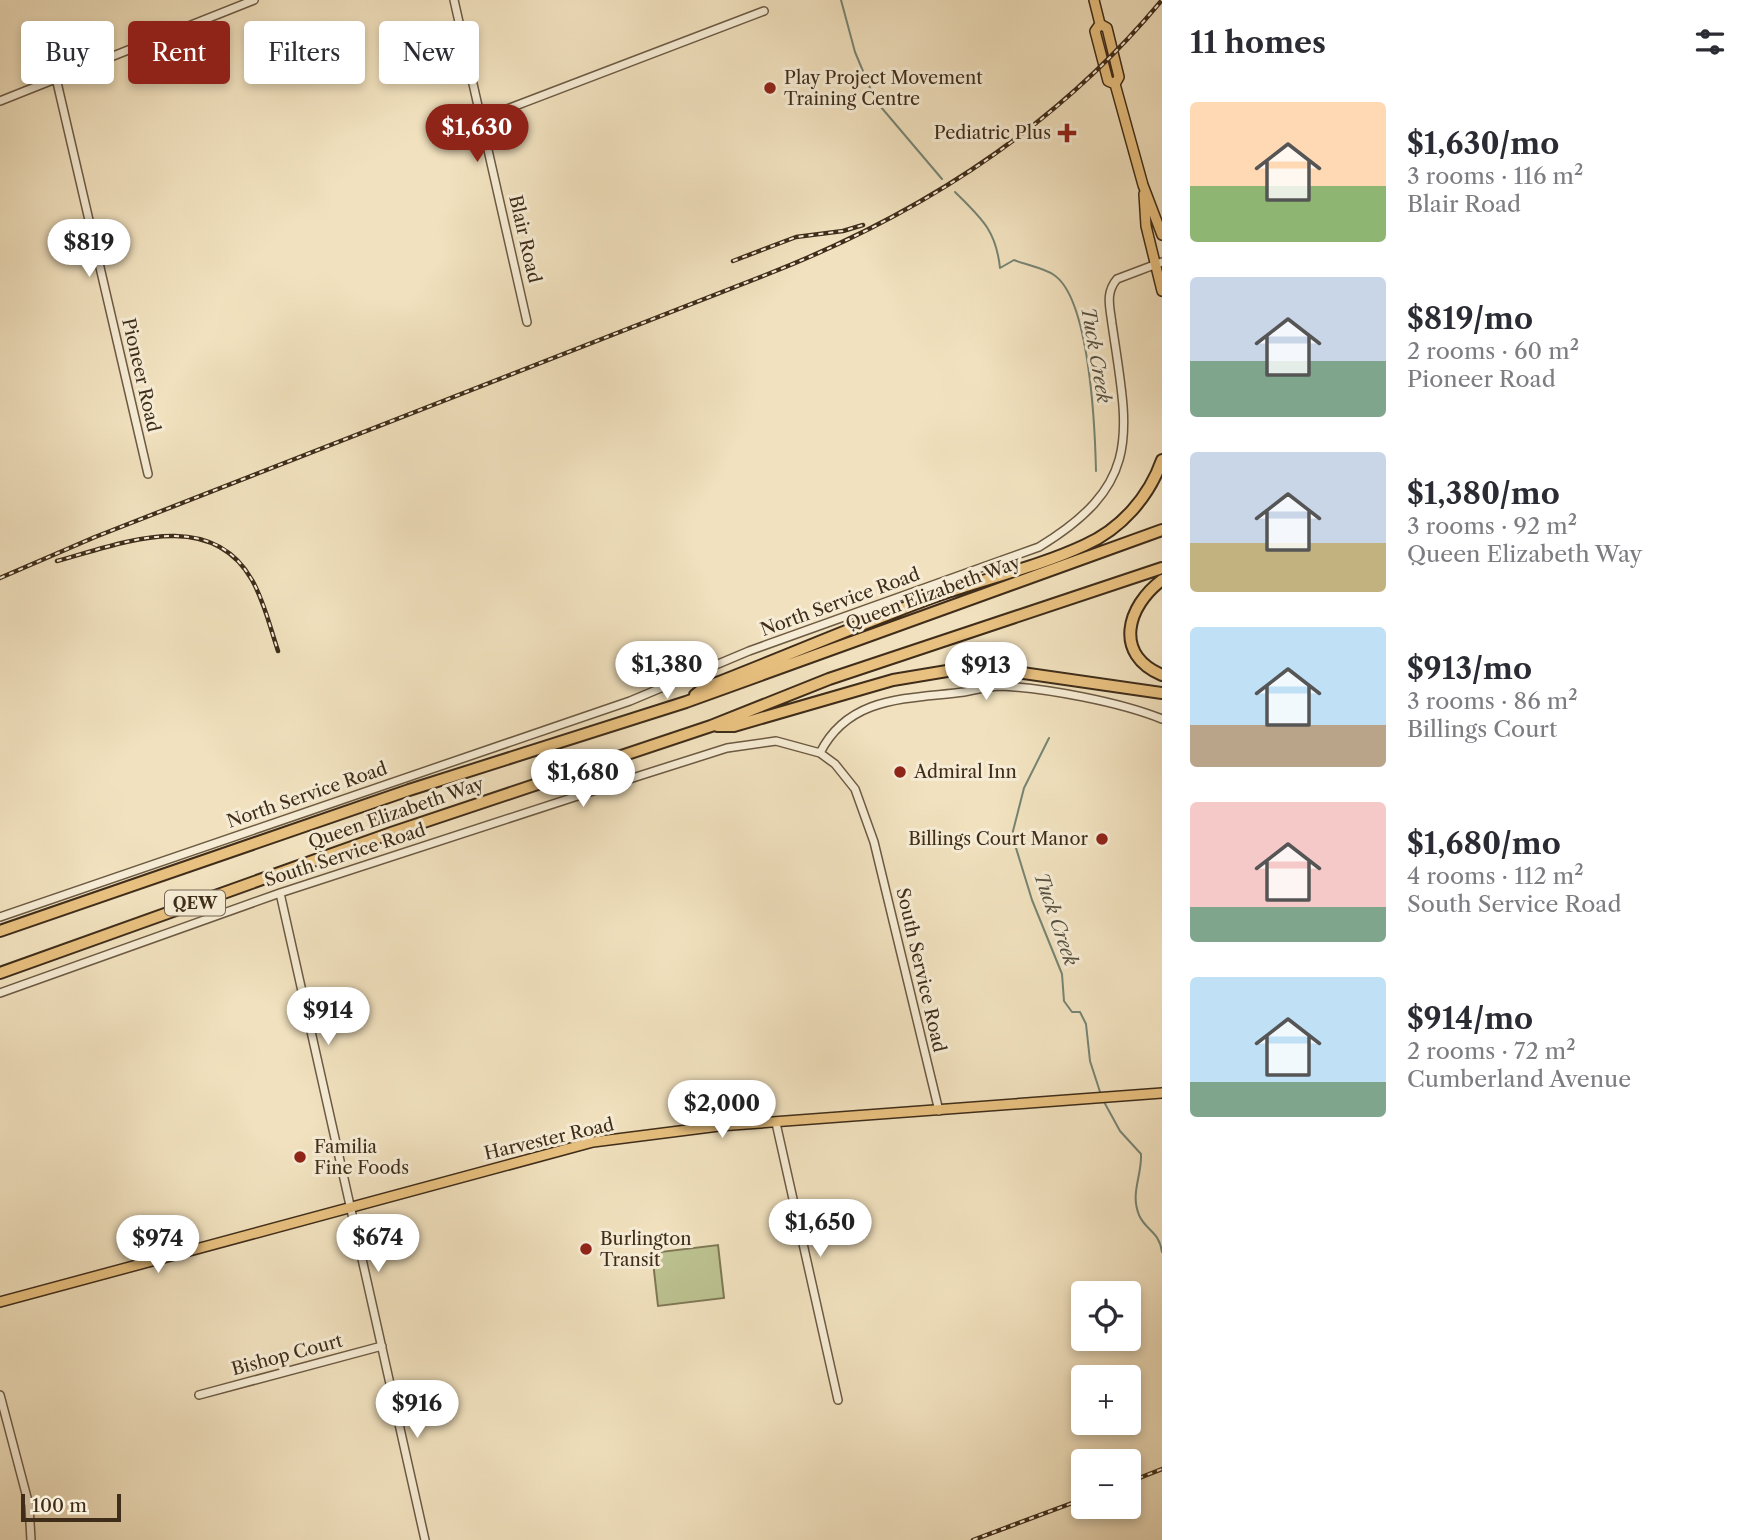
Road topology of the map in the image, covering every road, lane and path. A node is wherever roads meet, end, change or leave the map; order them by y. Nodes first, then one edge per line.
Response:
1 (254, 0) edge
2 (454, 0) edge
3 (1094, 0) edge
4 (764, 11) dead end
5 (114, 55) edge
6 (42, 84) edge
7 (58, 84) edge
8 (0, 101) edge
9 (481, 119) junction
10 (1143, 185) junction
11 (1162, 235) edge
12 (1159, 263) edge
13 (1162, 291) edge
14 (527, 322) dead end
15 (1162, 460) edge
16 (148, 474) dead end
17 (1162, 530) edge
18 (1162, 568) edge
19 (1162, 580) edge
20 (1162, 675) edge
21 (1162, 693) edge
22 (687, 702) junction
23 (1162, 719) edge
24 (711, 726) junction
25 (820, 753) junction
26 (280, 893) junction
27 (0, 917) edge
28 (0, 931) edge
29 (0, 973) edge
30 (0, 993) edge
31 (1162, 1093) edge
32 (939, 1111) junction
33 (776, 1123) junction
34 (350, 1207) junction
35 (0, 1302) edge
36 (382, 1346) junction
37 (0, 1395) edge
38 (199, 1395) dead end
39 (838, 1400) dead end
40 (31, 1540) edge
41 (425, 1540) edge

1 - 5 street
2 - 9 street, Blair Road
3 - 10 main road
4 - 9 street
6 - 8 street
7 - 16 street, Pioneer Road
9 - 14 street, Blair Road
10 - 11 main road
10 - 12 main road
12 - 13 main road
12 - 27 street, North Service Road
15 - 22 highway
17 - 22 highway, Queen Elizabeth Way / QEW
18 - 24 highway, Queen Elizabeth Way / QEW
19 - 20 highway
21 - 24 highway
22 - 28 highway, Queen Elizabeth Way / QEW
23 - 25 street
24 - 29 highway, Queen Elizabeth Way / QEW
25 - 26 street, South Service Road
25 - 32 street, South Service Road
26 - 30 street, South Service Road
26 - 34 street
31 - 32 main road, Harvester Road
32 - 33 main road, Harvester Road
33 - 34 main road, Harvester Road
33 - 39 street
34 - 35 main road, Harvester Road
34 - 36 street
36 - 38 street, Bishop Court
36 - 41 street
37 - 40 street

